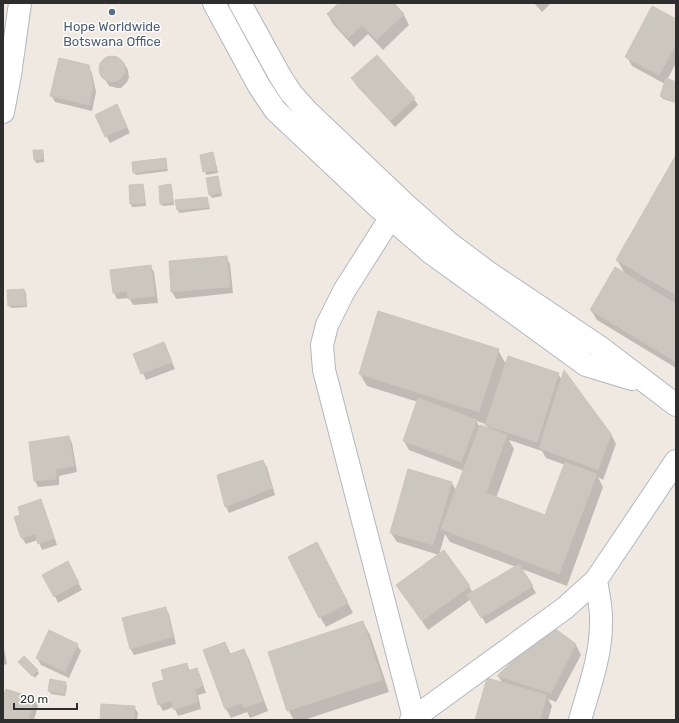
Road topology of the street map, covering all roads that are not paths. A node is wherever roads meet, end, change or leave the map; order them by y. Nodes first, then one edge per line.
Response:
1 (5, 3) edge
2 (20, 3) edge
3 (214, 3) edge
4 (240, 3) edge
5 (3, 15) edge
6 (7, 75) edge
7 (3, 112) edge
8 (399, 212) junction
9 (676, 405) edge
10 (676, 461) edge
11 (596, 580) junction
12 (412, 719) edge
13 (580, 720) edge

1 - 5 street
2 - 6 street
3 - 8 street
4 - 8 street
6 - 7 street
8 - 9 street
8 - 12 street
10 - 11 street
11 - 12 street
11 - 13 street

